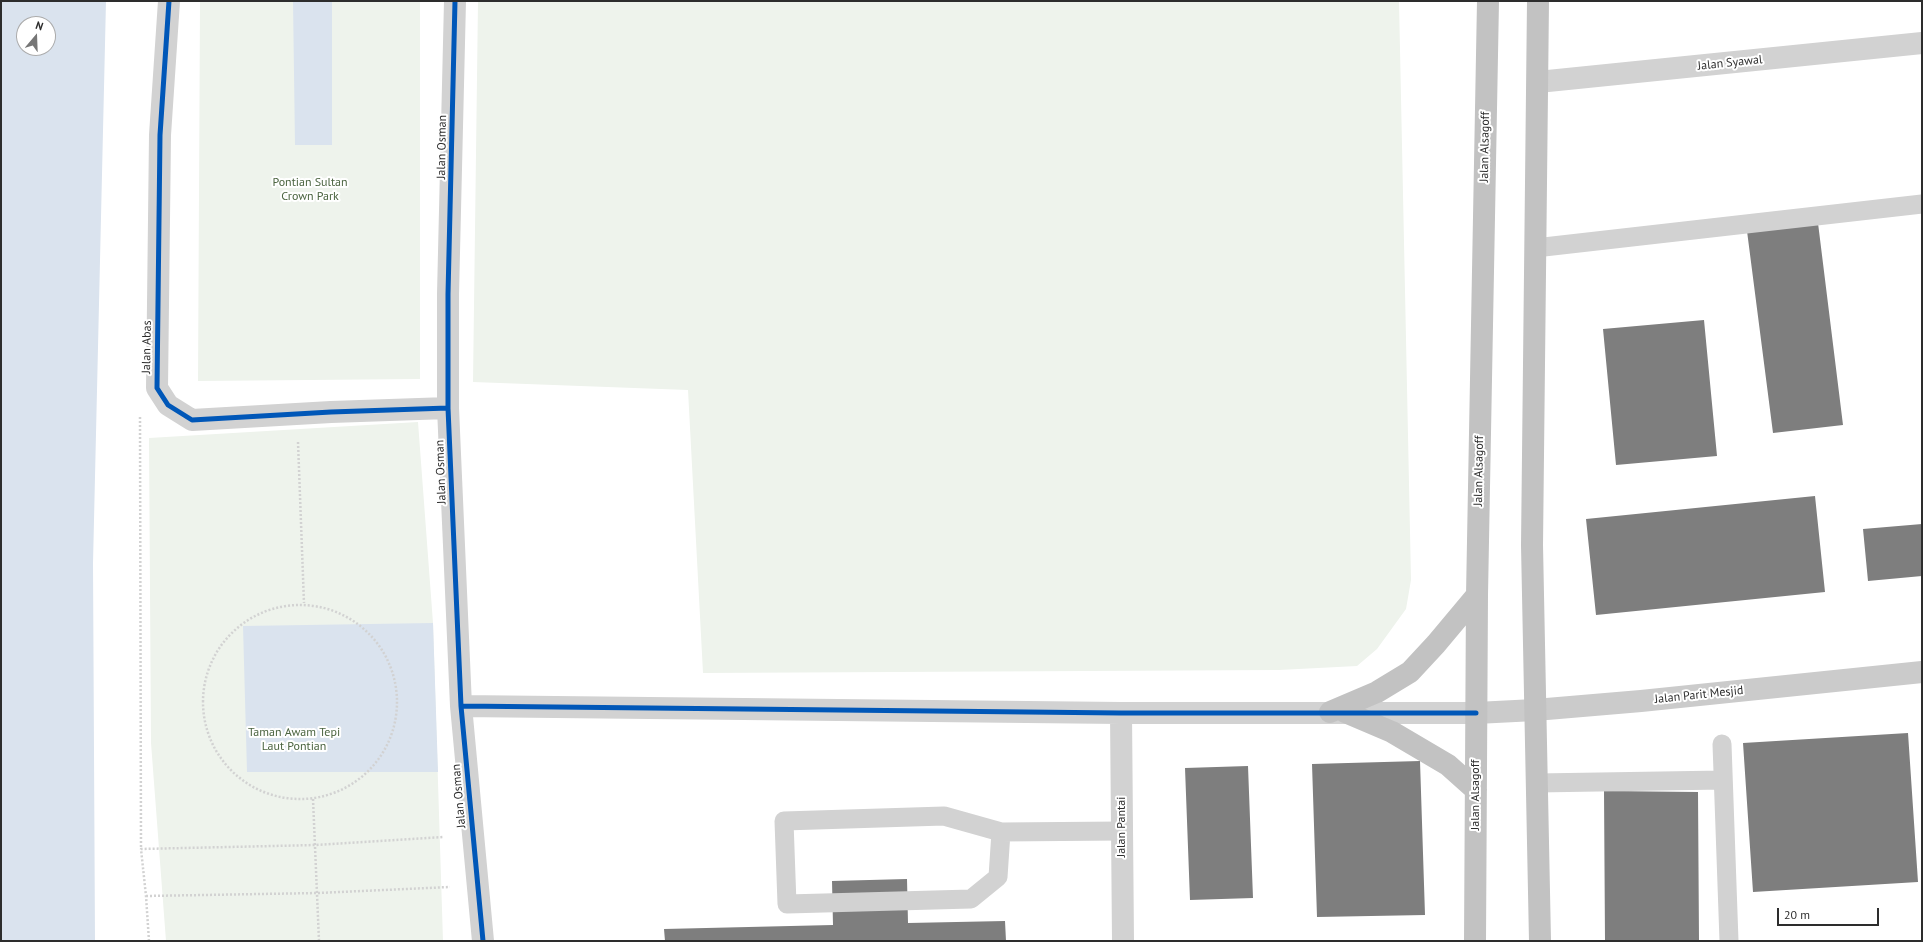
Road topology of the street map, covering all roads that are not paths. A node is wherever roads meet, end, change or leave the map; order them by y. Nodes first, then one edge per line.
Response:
1 (169, 1) edge
2 (455, 1) edge
3 (1488, 1) edge
4 (1538, 1) edge
5 (1922, 43) edge
6 (1538, 82) junction
7 (1922, 204) edge
8 (1535, 248) junction
9 (448, 408) junction
10 (1477, 595) junction
11 (1922, 672) edge
12 (461, 706) junction
13 (1536, 710) junction
14 (1337, 712) junction
15 (1121, 713) junction
16 (1476, 713) junction
17 (1722, 744) dead end
18 (1723, 780) junction
19 (1537, 783) junction
20 (1476, 790) junction
21 (1122, 831) junction
22 (1001, 832) junction
23 (483, 941) edge
24 (1123, 941) edge
25 (1475, 941) edge
26 (1540, 941) edge
27 (1729, 941) edge

1 - 9 street, Jalan Abas
2 - 9 street, Jalan Osman
3 - 10 highway, Jalan Alsagoff
4 - 6 highway
5 - 6 street, Jalan Syawal
6 - 8 highway
7 - 8 lane
8 - 13 highway
9 - 12 street, Jalan Osman
10 - 14 highway
10 - 16 highway, Jalan Alsagoff
11 - 13 main road, Jalan Parit Mesjid
12 - 15 street
12 - 23 street, Jalan Osman
13 - 16 main road, Jalan Parit Mesjid
13 - 19 highway
14 - 15 street
14 - 16 street
14 - 20 highway
15 - 21 street, Jalan Pantai
16 - 20 highway, Jalan Alsagoff
17 - 18 lane
18 - 19 lane
18 - 27 lane
19 - 26 highway
20 - 25 highway, Jalan Alsagoff
21 - 22 lane
21 - 24 street, Jalan Pantai
22 - 22 lane

